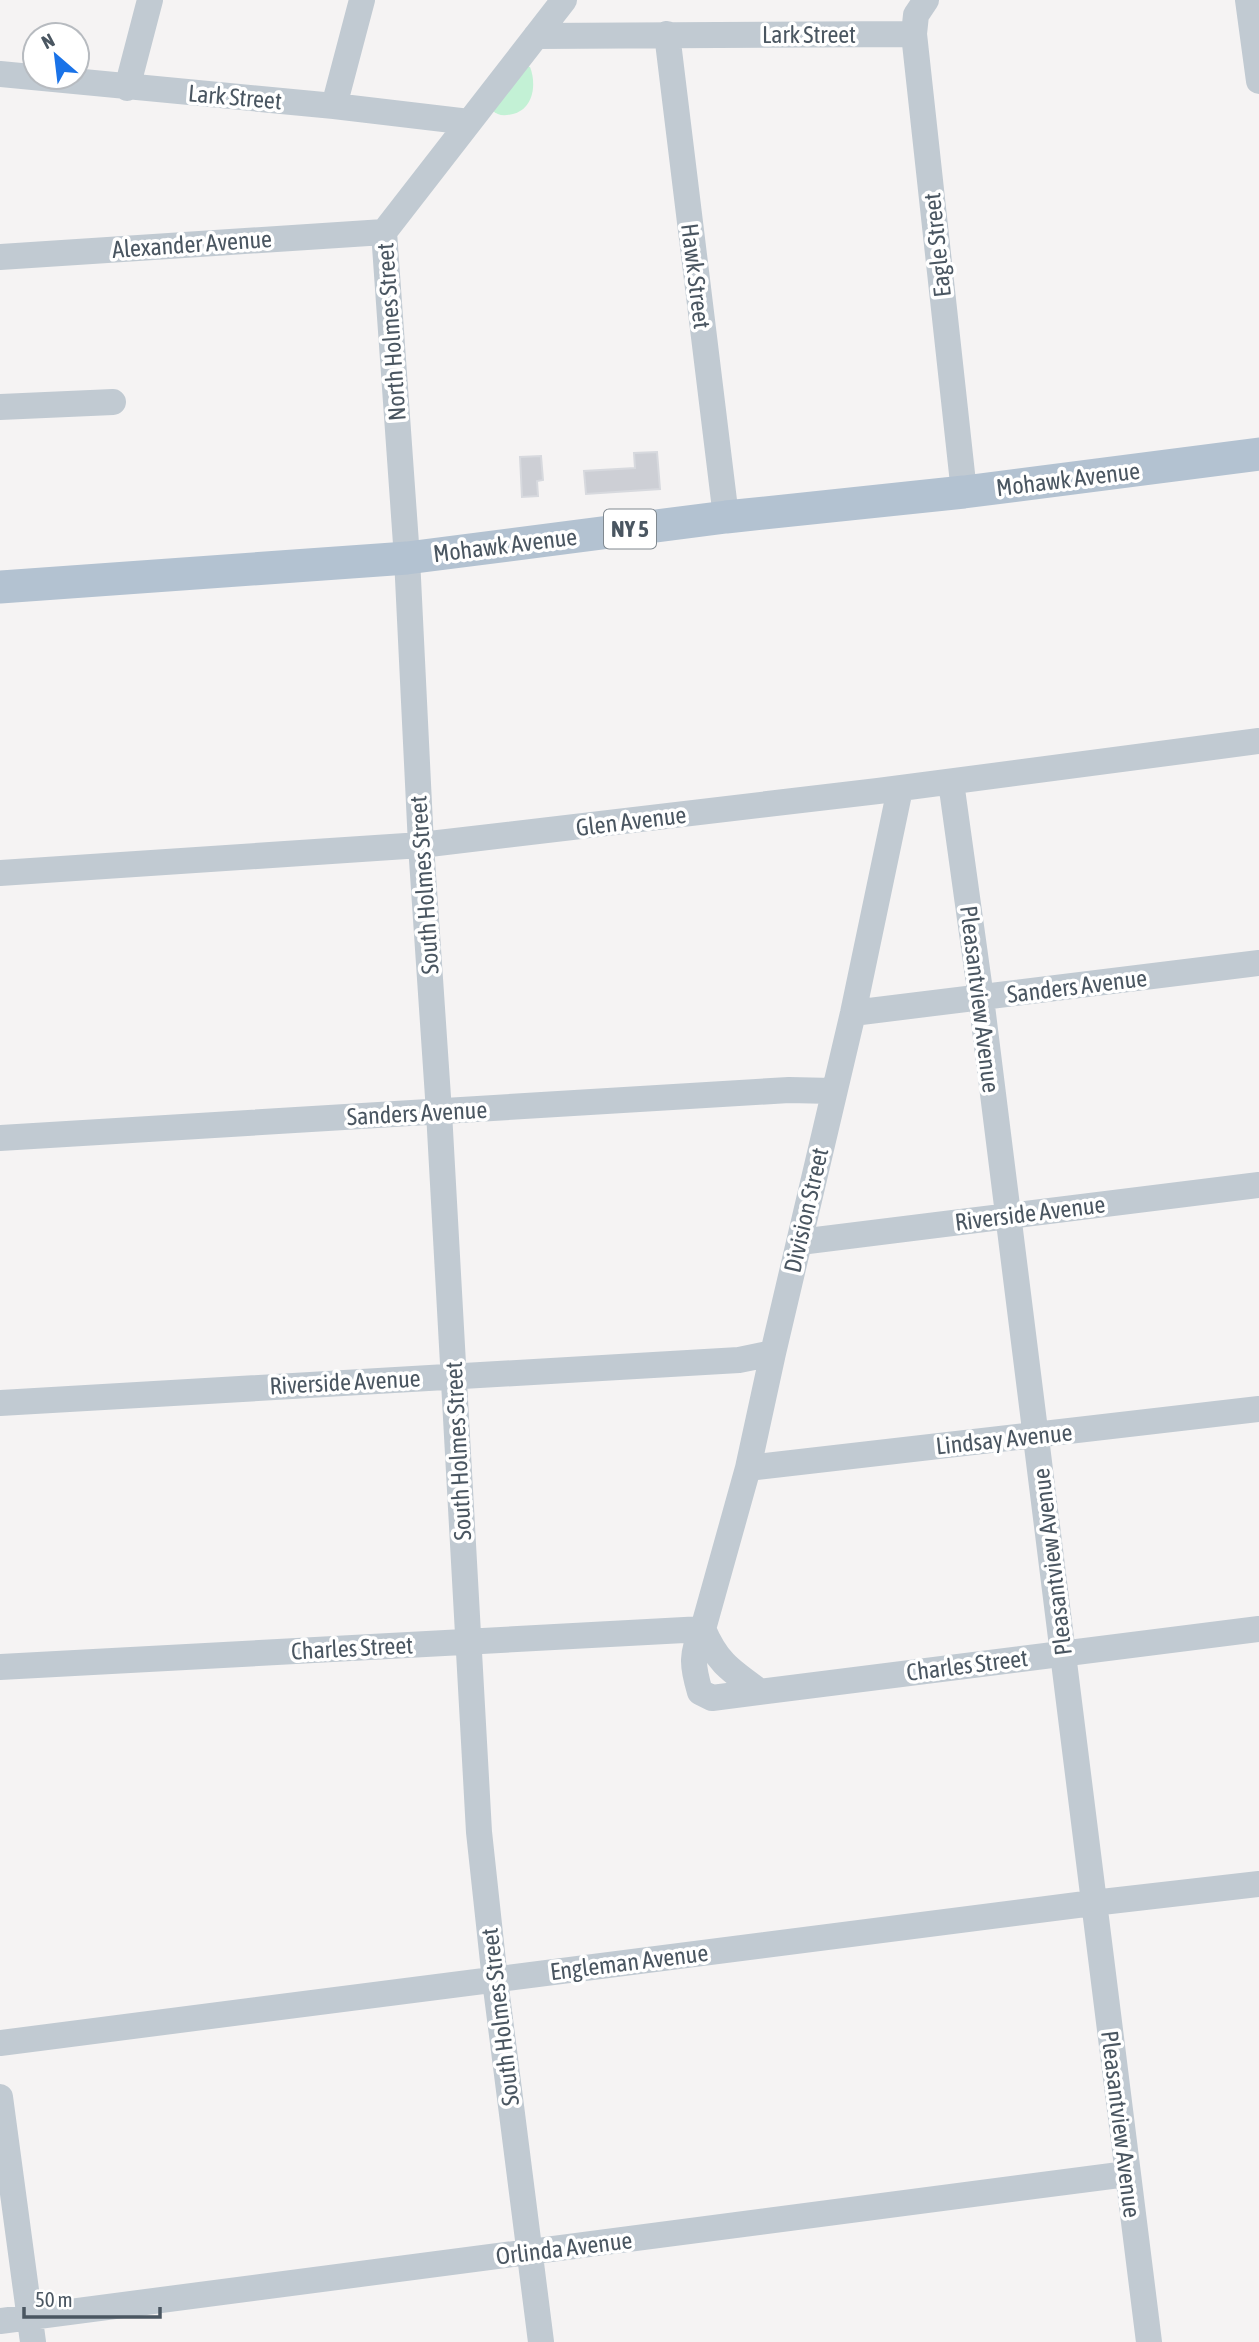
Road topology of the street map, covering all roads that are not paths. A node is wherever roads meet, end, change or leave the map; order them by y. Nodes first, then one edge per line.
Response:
1 (150, 0) edge
2 (362, 0) edge
3 (564, 0) edge
4 (926, 0) edge
5 (1248, 0) edge
6 (667, 34) junction
7 (914, 34) junction
8 (536, 36) junction
9 (0, 74) edge
10 (1259, 81) edge
11 (127, 88) junction
12 (334, 106) junction
13 (470, 122) junction
14 (384, 232) junction
15 (0, 257) edge
16 (113, 402) dead end
17 (0, 407) edge
18 (1259, 454) edge
19 (964, 492) junction
20 (726, 517) junction
21 (407, 558) junction
22 (0, 587) edge
23 (1259, 741) edge
24 (951, 782) junction
25 (900, 789) junction
26 (421, 845) junction
27 (0, 873) edge
28 (1259, 962) edge
29 (981, 998) junction
30 (853, 1013) junction
31 (833, 1091) junction
32 (439, 1112) junction
33 (0, 1138) edge
34 (1259, 1185) edge
35 (1007, 1216) junction
36 (800, 1242) junction
37 (773, 1353) junction
38 (454, 1376) junction
39 (0, 1403) edge
40 (1259, 1409) edge
41 (1037, 1436) junction
42 (748, 1468) junction
43 (703, 1629) junction
44 (1259, 1629) edge
45 (468, 1642) junction
46 (1063, 1653) junction
47 (0, 1667) edge
48 (758, 1691) junction
49 (1259, 1884) edge
50 (1093, 1903) junction
51 (495, 1980) junction
52 (0, 2043) edge
53 (0, 2097) edge
54 (1127, 2174) junction
55 (530, 2252) junction
56 (0, 2321) edge
57 (31, 2330) edge
58 (541, 2342) edge
59 (1149, 2342) edge

1 - 11 street
2 - 12 street
3 - 8 street, North Holmes Street
4 - 7 street, Eagle Street
5 - 10 street
6 - 7 street, Lark Street
6 - 8 street, Lark Street
6 - 20 street, Hawk Street
7 - 19 street, Eagle Street
8 - 13 street, North Holmes Street
9 - 11 street, Lark Street
11 - 12 street, Lark Street
12 - 13 street, Lark Street
13 - 14 street, North Holmes Street
14 - 15 street, Alexander Avenue
14 - 21 street, North Holmes Street
16 - 17 street
18 - 19 main road, Mohawk Avenue / NY 5
19 - 20 main road, Mohawk Avenue / NY 5
20 - 21 main road, Mohawk Avenue / NY 5
21 - 22 main road, Mohawk Avenue / NY 5
21 - 26 street, South Holmes Street
23 - 24 street, Glen Avenue
24 - 25 street, Glen Avenue
24 - 29 street, Pleasantview Avenue
25 - 26 street, Glen Avenue
25 - 30 street, Division Street
26 - 27 street, Glen Avenue
26 - 32 street, South Holmes Street
28 - 29 street, Sanders Avenue
29 - 30 street, Sanders Avenue
29 - 35 street, Pleasantview Avenue
30 - 31 street, Division Street
31 - 32 street, Sanders Avenue
31 - 36 street, Division Street
32 - 33 street, Sanders Avenue
32 - 38 street, South Holmes Street
34 - 35 street, Riverside Avenue
35 - 36 street, Riverside Avenue
35 - 41 street, Pleasantview Avenue
36 - 37 street, Division Street
37 - 38 street, Riverside Avenue
37 - 42 street, Division Street
38 - 39 street, Riverside Avenue
38 - 45 street, South Holmes Street
40 - 41 street, Lindsay Avenue
41 - 42 street, Lindsay Avenue
41 - 46 street, Pleasantview Avenue
42 - 43 street, Division Street
43 - 45 street, Charles Street
43 - 48 street
43 - 48 street, Charles Street
44 - 46 street, Charles Street
45 - 47 street, Charles Street
45 - 51 street, South Holmes Street
46 - 48 street, Charles Street
46 - 50 street, Pleasantview Avenue
49 - 50 street, Engleman Avenue
50 - 51 street, Engleman Avenue
50 - 54 street, Pleasantview Avenue
51 - 52 street, Engleman Avenue
51 - 55 street, South Holmes Street
53 - 57 street
54 - 55 street, Orlinda Avenue
54 - 59 street, Pleasantview Avenue
55 - 57 street, Orlinda Avenue
55 - 58 street, South Holmes Street
56 - 57 street, Orlinda Avenue

